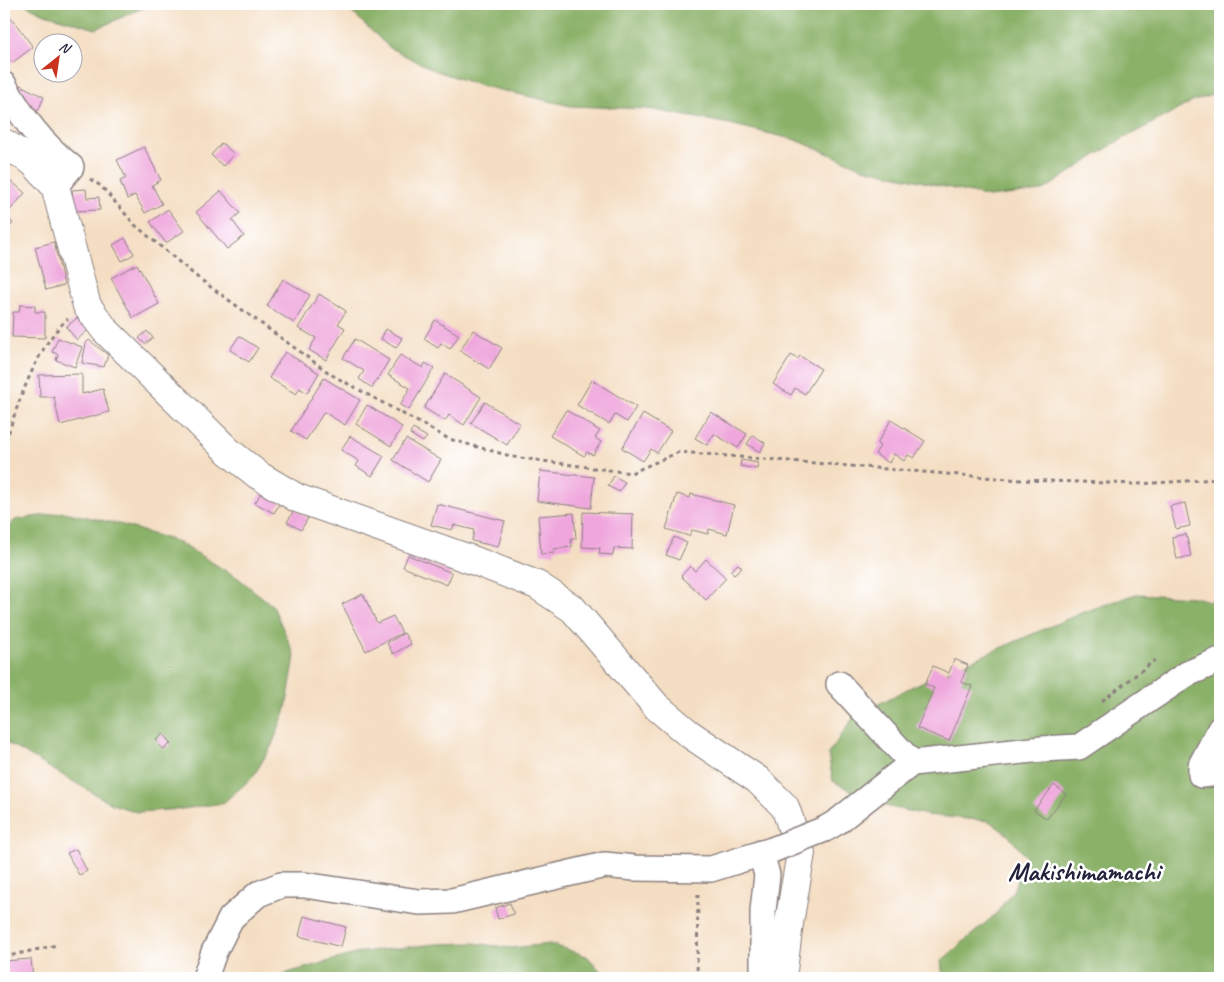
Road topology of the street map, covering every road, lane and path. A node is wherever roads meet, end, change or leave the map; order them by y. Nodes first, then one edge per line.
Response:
1 (4, 85) edge
2 (4, 143) edge
3 (63, 176) junction
4 (87, 306) junction
5 (4, 448) edge
6 (1220, 479) edge
7 (1220, 660) edge
8 (840, 684) dead end
9 (1220, 730) edge
10 (912, 763) junction
11 (1220, 774) edge
12 (767, 852) junction
13 (699, 869) junction
14 (57, 945) dead end
15 (4, 957) edge
16 (205, 978) edge
17 (697, 978) edge
18 (763, 978) edge
19 (782, 978) edge

1 - 3 street
2 - 3 street
3 - 4 street
3 - 6 path
4 - 5 path
4 - 19 street
7 - 10 street
8 - 10 street
9 - 11 street
10 - 12 street, bridge
12 - 13 street
12 - 18 street
13 - 16 street
13 - 17 path
14 - 15 path

